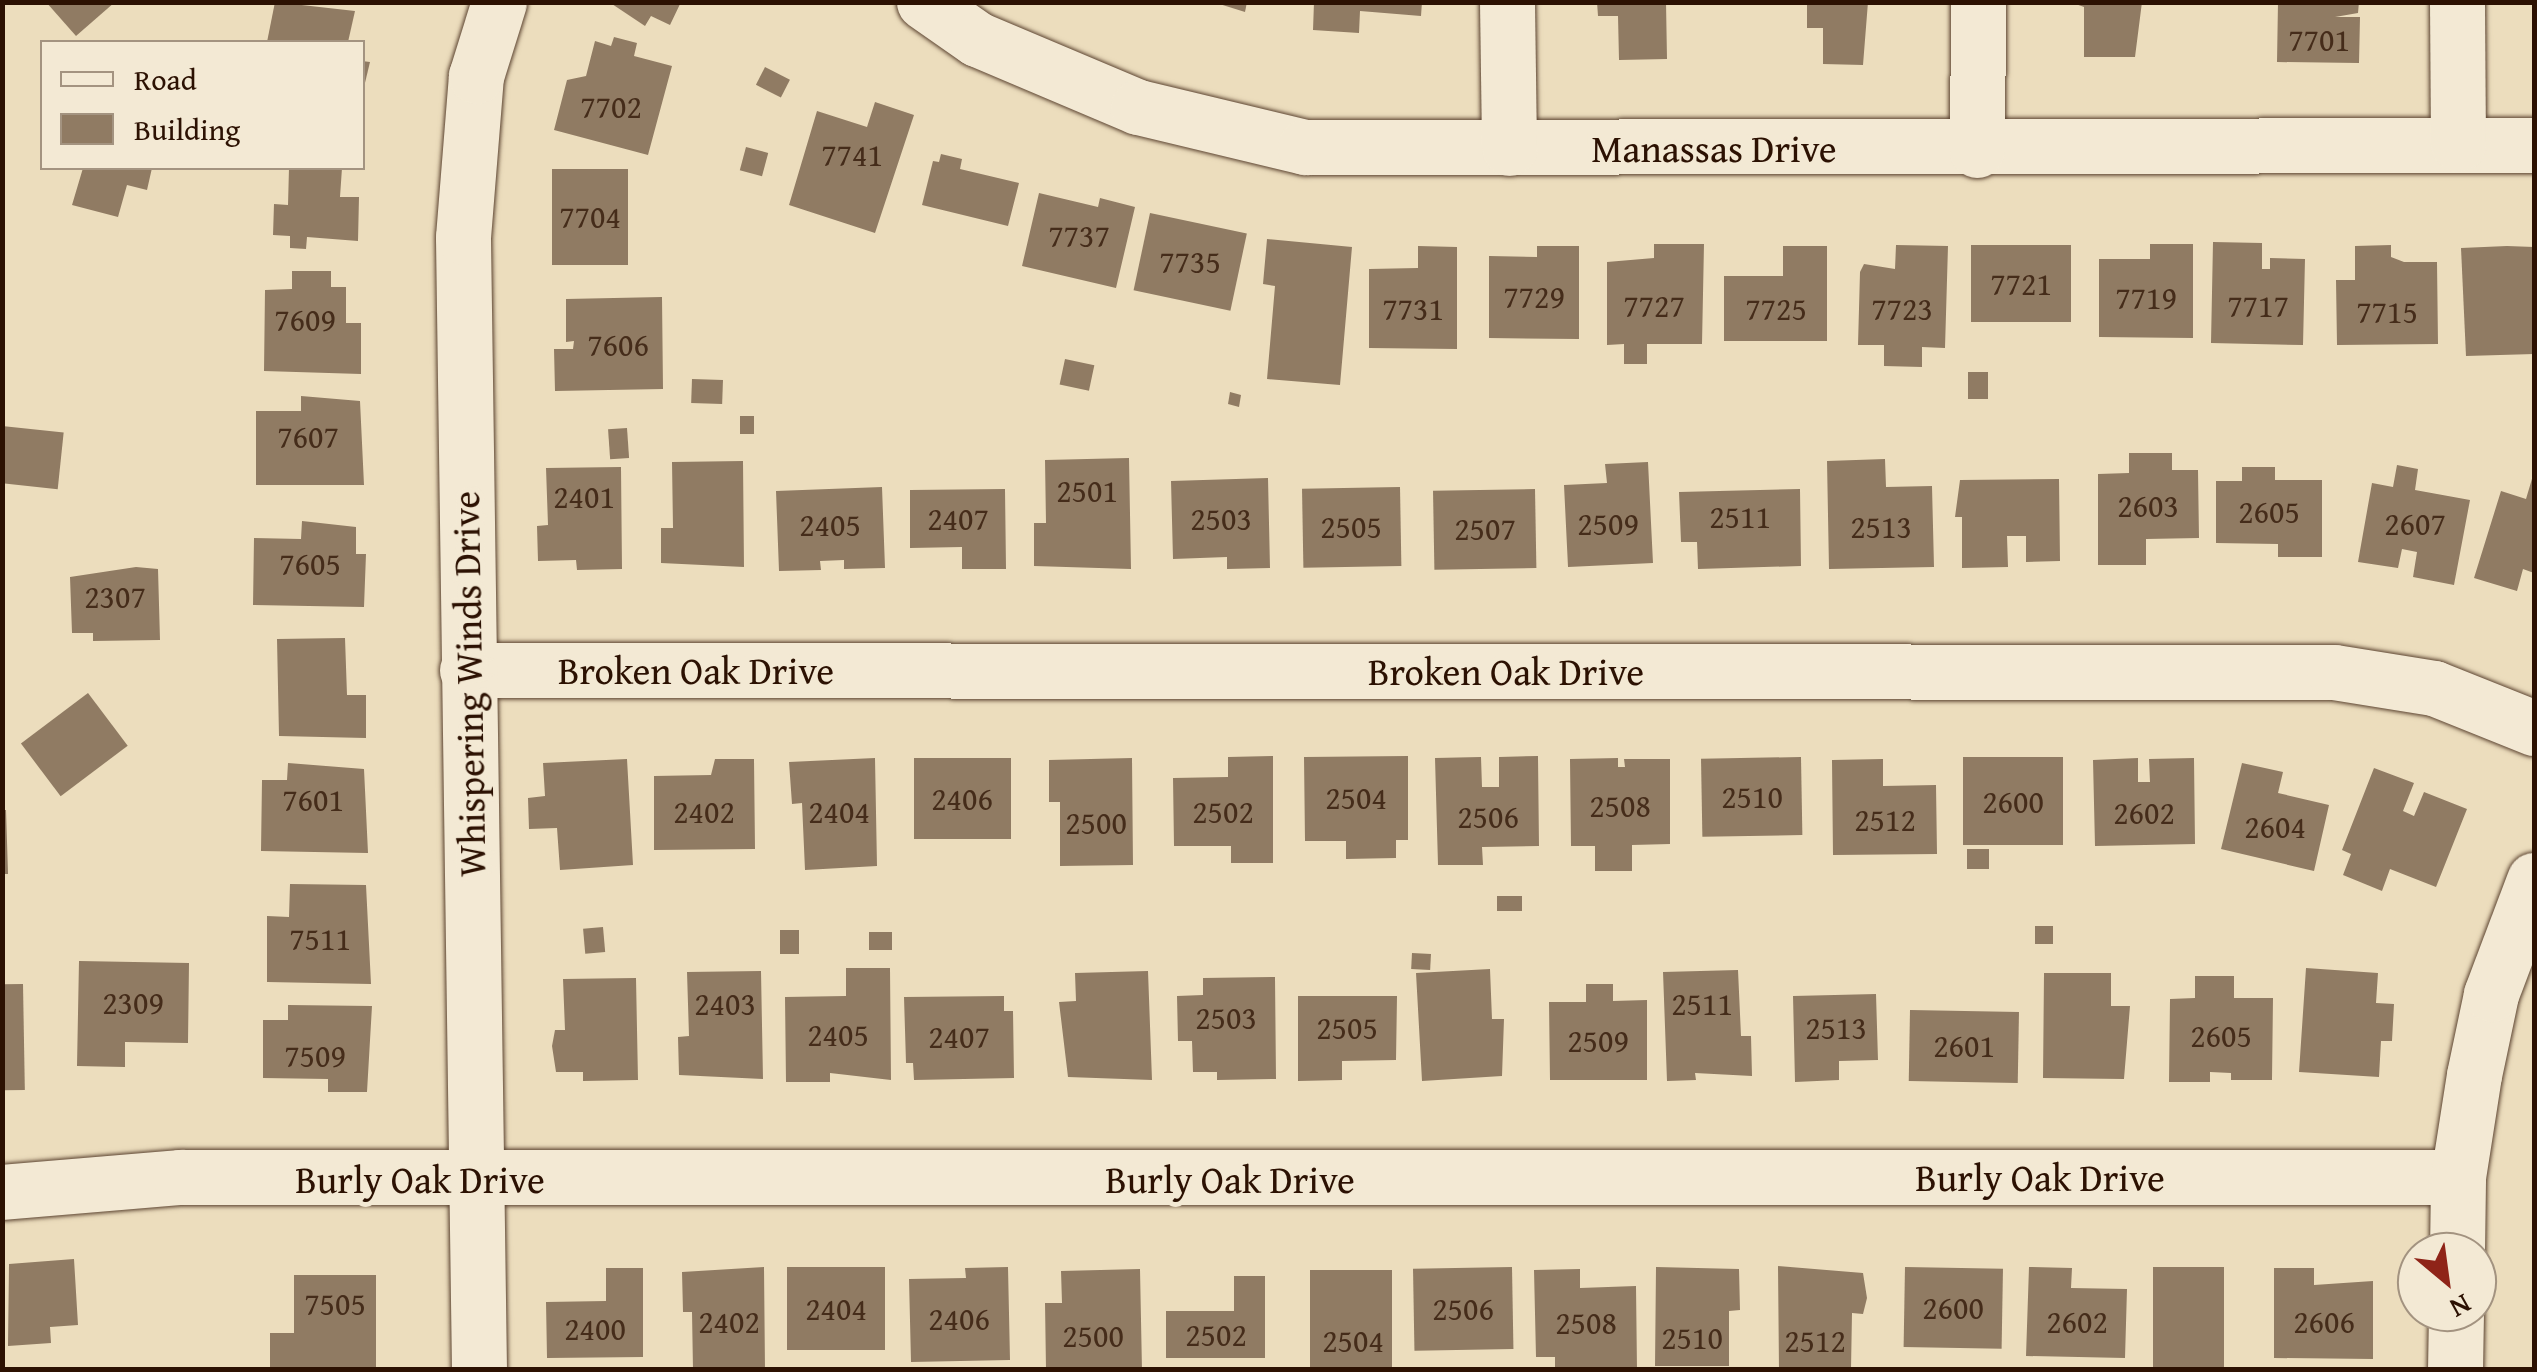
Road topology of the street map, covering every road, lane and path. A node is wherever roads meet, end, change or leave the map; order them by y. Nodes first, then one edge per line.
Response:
1 (499, 2) edge
2 (924, 2) edge
3 (1507, 2) edge
4 (1978, 2) edge
5 (2457, 2) edge
6 (2458, 144) junction
7 (2534, 145) edge
8 (1509, 148) junction
9 (1978, 150) junction
10 (468, 670) junction
11 (2534, 728) edge
12 (2534, 880) edge
13 (2458, 1178) junction
14 (480, 1181) junction
15 (2, 1192) edge
16 (2457, 1232) edge
17 (2456, 1332) edge
18 (479, 1370) edge
19 (2455, 1370) edge

1 - 10 street, Whispering Winds Drive
2 - 8 street, Manassas Drive
3 - 8 street
4 - 9 street
5 - 6 street
6 - 7 street, Manassas Drive
6 - 9 street, Manassas Drive
8 - 9 street, Manassas Drive
10 - 11 street, Broken Oak Drive
10 - 14 street, Whispering Winds Drive
12 - 13 street
13 - 14 street, Burly Oak Drive
13 - 16 street
14 - 15 street, Burly Oak Drive
14 - 18 street, Whispering Winds Drive
17 - 19 street

